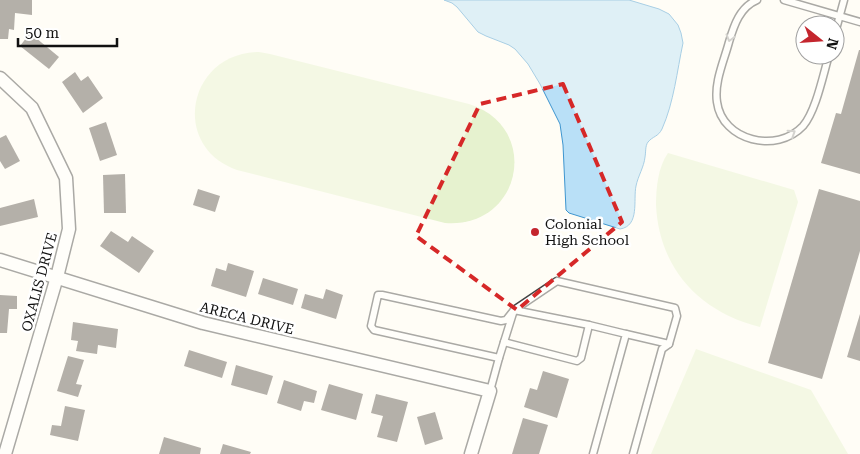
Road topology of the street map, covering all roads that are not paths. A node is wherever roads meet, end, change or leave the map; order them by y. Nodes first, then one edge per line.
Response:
1 (757, 0) edge
2 (784, 0) edge
3 (844, 0) edge
4 (836, 15) edge
5 (840, 15) edge
6 (845, 18) edge
7 (860, 22) edge
8 (826, 65) edge
9 (0, 78) edge
10 (0, 260) edge
11 (57, 277) junction
12 (514, 310) junction
13 (589, 325) junction
14 (626, 334) junction
15 (504, 342) junction
16 (669, 344) junction
17 (499, 358) junction
18 (490, 391) junction
19 (6, 452) edge
20 (472, 454) edge
21 (593, 454) edge
22 (633, 454) edge

1 -> 8 lane
2 - 4 lane
3 - 5 lane
6 - 7 lane
9 - 11 street, OXALIS DRIVE
10 - 11 street, ARECA DRIVE
11 - 18 street, ARECA DRIVE
11 - 19 street, OXALIS DRIVE
12 - 13 lane
12 - 15 lane
12 - 16 lane
12 - 17 lane
13 - 14 lane
13 - 15 lane
14 - 16 lane
14 - 21 lane
15 - 17 lane
16 - 22 lane
17 - 18 lane
18 - 20 street

